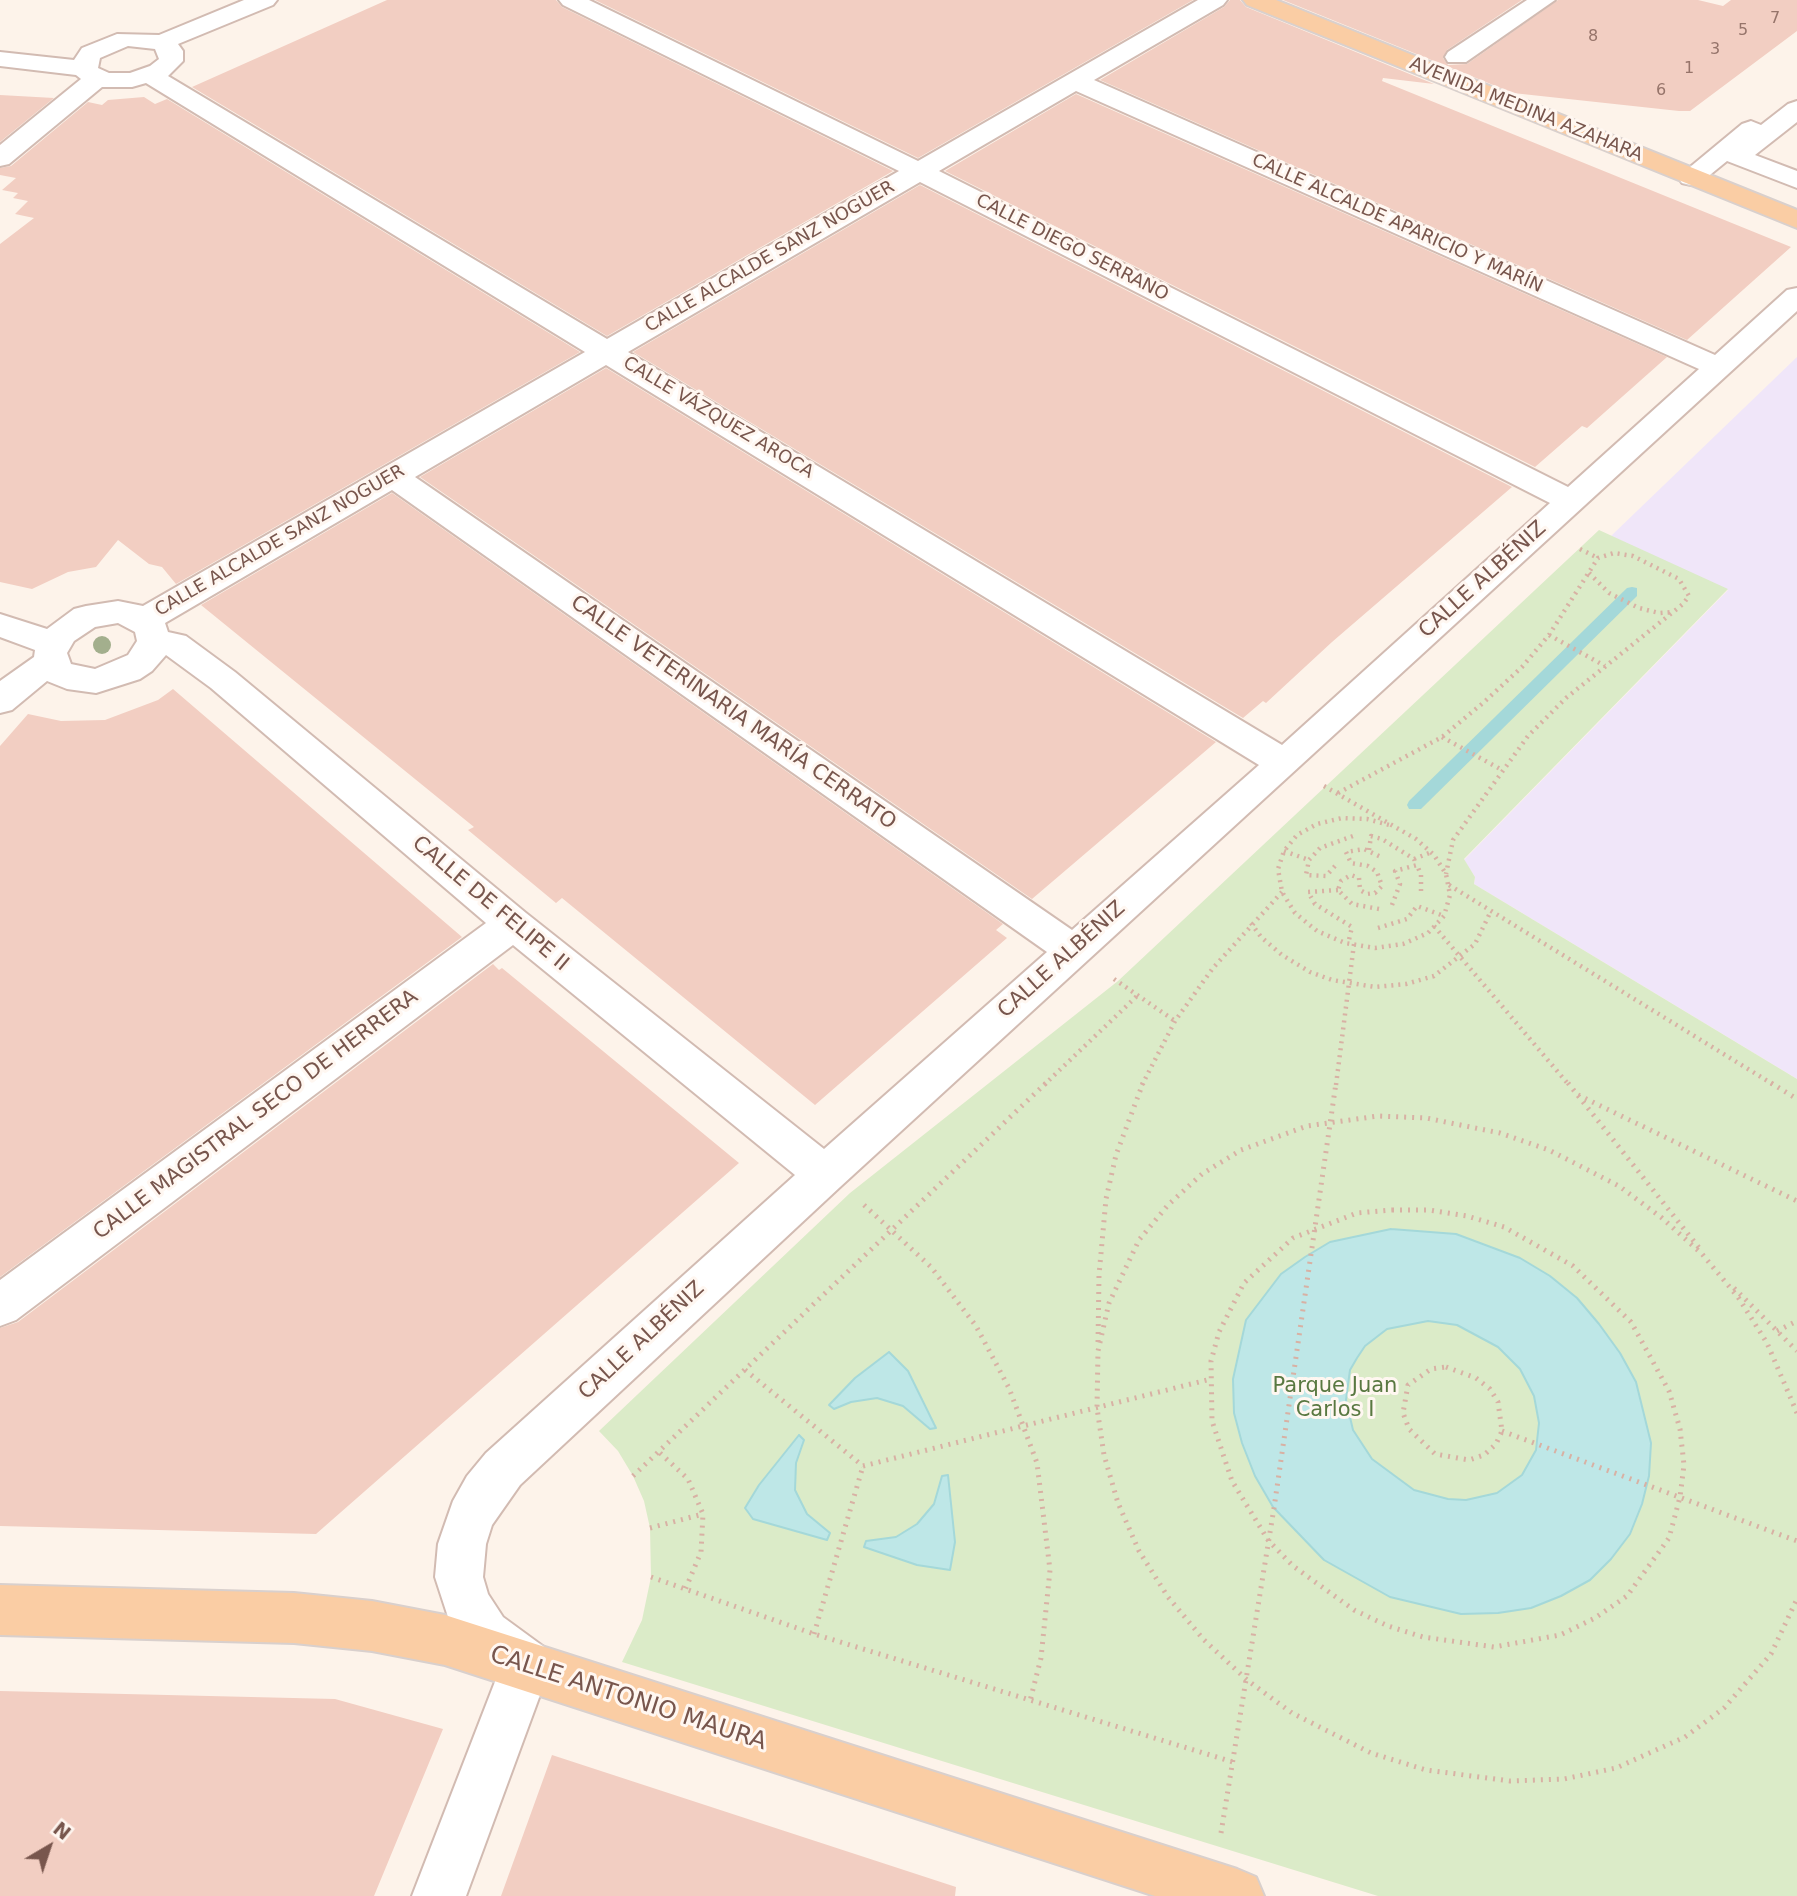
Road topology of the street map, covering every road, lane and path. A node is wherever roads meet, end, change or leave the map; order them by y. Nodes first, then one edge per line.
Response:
1 (265, 0) edge
2 (571, 0) edge
3 (1215, 0) edge
4 (1255, 0) edge
5 (1312, 0) edge
6 (1543, 0) edge
7 (162, 42) junction
8 (1457, 57) junction
9 (0, 59) edge
10 (90, 73) junction
11 (150, 75) junction
12 (1075, 81) junction
13 (1797, 93) edge
14 (1797, 109) edge
15 (1628, 125) dead end
16 (1700, 154) junction
17 (0, 158) edge
18 (919, 171) junction
19 (1691, 177) junction
20 (1797, 180) edge
21 (1797, 192) edge
22 (1797, 220) edge
23 (1797, 296) edge
24 (608, 351) junction
25 (1718, 367) junction
26 (392, 476) junction
27 (1570, 501) junction
28 (1589, 573) junction
29 (1675, 612) junction
30 (0, 625) edge
31 (149, 631) junction
32 (1549, 635) junction
33 (52, 653) junction
34 (1605, 666) junction
35 (0, 701) edge
36 (1442, 737) junction
37 (1284, 763) junction
38 (1502, 770) junction
39 (1338, 793) junction
40 (1393, 826) junction
41 (1353, 836) dead end
42 (1284, 850) junction
43 (1369, 850) junction
44 (1432, 852) junction
45 (1383, 858) dead end
46 (1414, 859) junction
47 (1309, 860) junction
48 (1335, 866) dead end
49 (1417, 866) junction
50 (1446, 874) junction
51 (1448, 885) junction
52 (1338, 890) junction
53 (1282, 892) junction
54 (1421, 893) dead end
55 (1392, 905) dead end
56 (1379, 909) dead end
57 (1491, 911) junction
58 (1444, 916) junction
59 (1251, 923) junction
60 (513, 924) junction
61 (1434, 926) junction
62 (1378, 928) dead end
63 (1351, 944) junction
64 (1073, 950) junction
65 (1462, 957) junction
66 (1349, 983) junction
67 (1138, 995) junction
68 (1175, 1021) junction
69 (1577, 1094) junction
70 (1797, 1099) edge
71 (1331, 1121) junction
72 (825, 1174) junction
73 (1797, 1201) edge
74 (892, 1228) junction
75 (1314, 1229) junction
76 (1720, 1274) junction
77 (0, 1306) edge
78 (1797, 1321) edge
79 (1777, 1331) junction
80 (1098, 1351) junction
81 (1797, 1351) edge
82 (745, 1370) junction
83 (1211, 1379) junction
84 (1097, 1408) junction
85 (1797, 1413) edge
86 (1023, 1427) junction
87 (1502, 1431) junction
88 (660, 1453) junction
89 (863, 1466) junction
90 (633, 1476) dead end
91 (1680, 1497) junction
92 (703, 1514) junction
93 (650, 1528) dead end
94 (1268, 1539) junction
95 (1797, 1541) edge
96 (651, 1577) dead end
97 (685, 1590) junction
98 (1797, 1600) edge
99 (0, 1610) edge
100 (814, 1634) junction
101 (526, 1665) junction
102 (1247, 1680) junction
103 (1030, 1701) junction
104 (1233, 1762) junction
105 (1220, 1893) edge
106 (439, 1896) edge

1 - 7 street
2 - 18 street, CALLE DIEGO SERRANO
3 - 12 street, CALLE ALCALDE SANZ NOGUER
4 - 19 main road, AVENIDA MEDINA AZAHARA
5 - 8 main road, AVENIDA MEDINA AZAHARA
6 - 8 street
7 - 10 street
7 - 11 street
8 - 15 main road, AVENIDA MEDINA AZAHARA
9 - 10 street
10 - 11 street
10 - 17 street
11 - 24 street, CALLE VÁZQUEZ AROCA
12 - 18 street, CALLE ALCALDE SANZ NOGUER
12 - 25 street, CALLE ALCALDE APARICIO Y MARÍN
13 - 16 street
14 - 20 street
16 - 19 street
16 - 21 main road
18 - 24 street, CALLE ALCALDE SANZ NOGUER
18 - 27 street, CALLE DIEGO SERRANO
19 - 22 main road, AVENIDA MEDINA AZAHARA
23 - 25 street, CALLE ALBÉNIZ
24 - 26 street, CALLE ALCALDE SANZ NOGUER
24 - 37 street, CALLE VÁZQUEZ AROCA
25 - 27 street, CALLE ALBÉNIZ
26 - 31 street, CALLE ALCALDE SANZ NOGUER
26 - 64 street, CALLE VETERINARIA MARÍA CERRATO
27 - 37 street, CALLE ALBÉNIZ
28 - 29 path
28 - 29 path
28 - 32 path
29 - 34 path
30 - 33 street
31 - 33 street
31 - 33 street
31 - 60 street, CALLE DE FELIPE II
32 - 34 path
32 - 36 path
33 - 35 street
34 - 38 path
36 - 38 path
36 - 39 path
37 - 39 path
37 - 64 street, CALLE ALBÉNIZ
38 - 50 path
39 - 40 path
40 - 42 path
40 - 44 path
41 - 47 path
42 - 47 path
42 - 53 path
43 - 45 path
43 - 46 path
43 - 52 path
44 - 46 path
44 - 50 path
46 - 49 path
47 - 48 path
49 - 54 path
49 - 55 path
50 - 51 path
51 - 57 path
51 - 58 path
52 - 56 path
52 - 63 path
53 - 59 path
53 - 63 path
57 - 65 path
57 - 70 path
58 - 61 path
58 - 62 path
59 - 66 path
59 - 68 path
60 - 72 street, CALLE DE FELIPE II
60 - 77 street, CALLE MAGISTRAL SECO DE HERRERA
61 - 63 path
61 - 65 path
63 - 66 path
64 - 67 path
64 - 72 street, CALLE ALBÉNIZ
65 - 66 path
65 - 69 path
66 - 71 path
67 - 68 path
67 - 74 path
68 - 80 path
69 - 73 path
69 - 76 path
71 - 75 path
71 - 76 path
71 - 80 path
72 - 74 path
72 - 101 street, CALLE ALBÉNIZ
74 - 82 path
74 - 86 path
75 - 83 path
75 - 91 path
75 - 94 path
76 - 79 path
76 - 85 path
78 - 79 path
79 - 81 path
80 - 84 path
82 - 88 path
82 - 89 path
83 - 84 path
83 - 94 path
84 - 86 path
84 - 102 path
86 - 89 path
86 - 103 path
87 - 87 path
87 - 91 path
88 - 90 path
88 - 92 path
89 - 100 path
91 - 94 path
91 - 95 path
92 - 93 path
92 - 97 path
94 - 102 path
96 - 97 path
97 - 100 path
98 - 102 path
99 - 101 main road, CALLE ANTONIO MAURA
100 - 103 path
101 - 105 main road, CALLE ANTONIO MAURA
101 - 106 street
102 - 104 path
103 - 104 path
104 - 105 path

